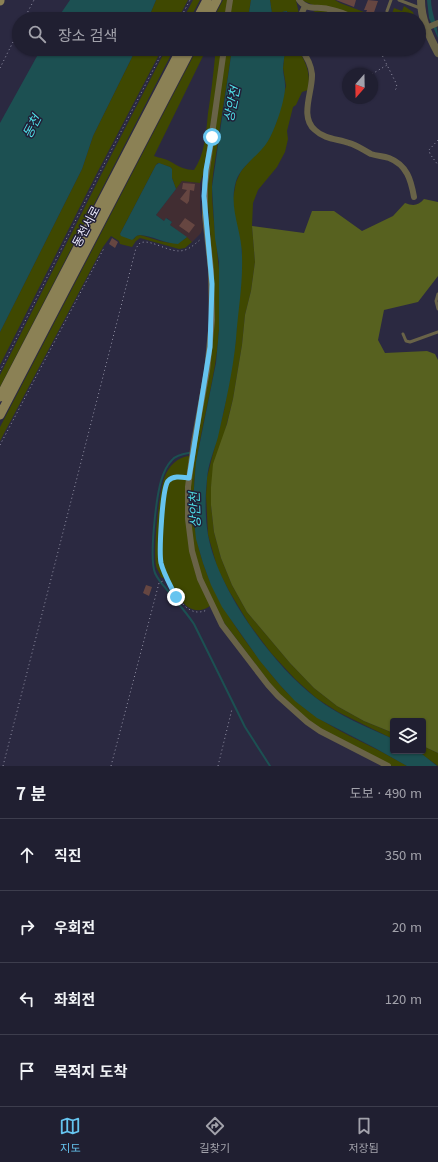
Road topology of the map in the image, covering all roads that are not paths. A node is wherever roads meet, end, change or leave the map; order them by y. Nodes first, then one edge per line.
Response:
1 (207, 0) edge
2 (217, 0) edge
3 (230, 0) edge
4 (299, 0) edge
5 (391, 0) edge
6 (399, 0) edge
7 (421, 4) edge
8 (305, 6) junction
9 (387, 10) dead end
10 (201, 12) edge
11 (211, 12) edge
12 (228, 12) edge
13 (302, 12) edge
14 (338, 12) edge
15 (438, 23) edge
16 (426, 27) edge
17 (426, 29) edge
18 (438, 53) edge
19 (177, 56) edge
20 (187, 56) edge
21 (223, 56) edge
22 (305, 56) edge
23 (414, 197) dead end
24 (438, 294) edge
25 (438, 309) edge
26 (438, 332) edge
27 (403, 334) dead end
28 (0, 397) edge
29 (0, 414) edge
30 (388, 766) edge

1 - 10 main road
2 - 11 main road
3 - 12 street
4 - 8 street
5 - 9 lane
6 - 7 lane
8 - 13 street
8 - 14 street
15 - 16 street
17 - 18 street
19 - 28 main road, 동천서로
20 - 29 main road, 동천서로
21 - 30 street
22 - 23 street
24 - 25 lane
26 - 27 lane

